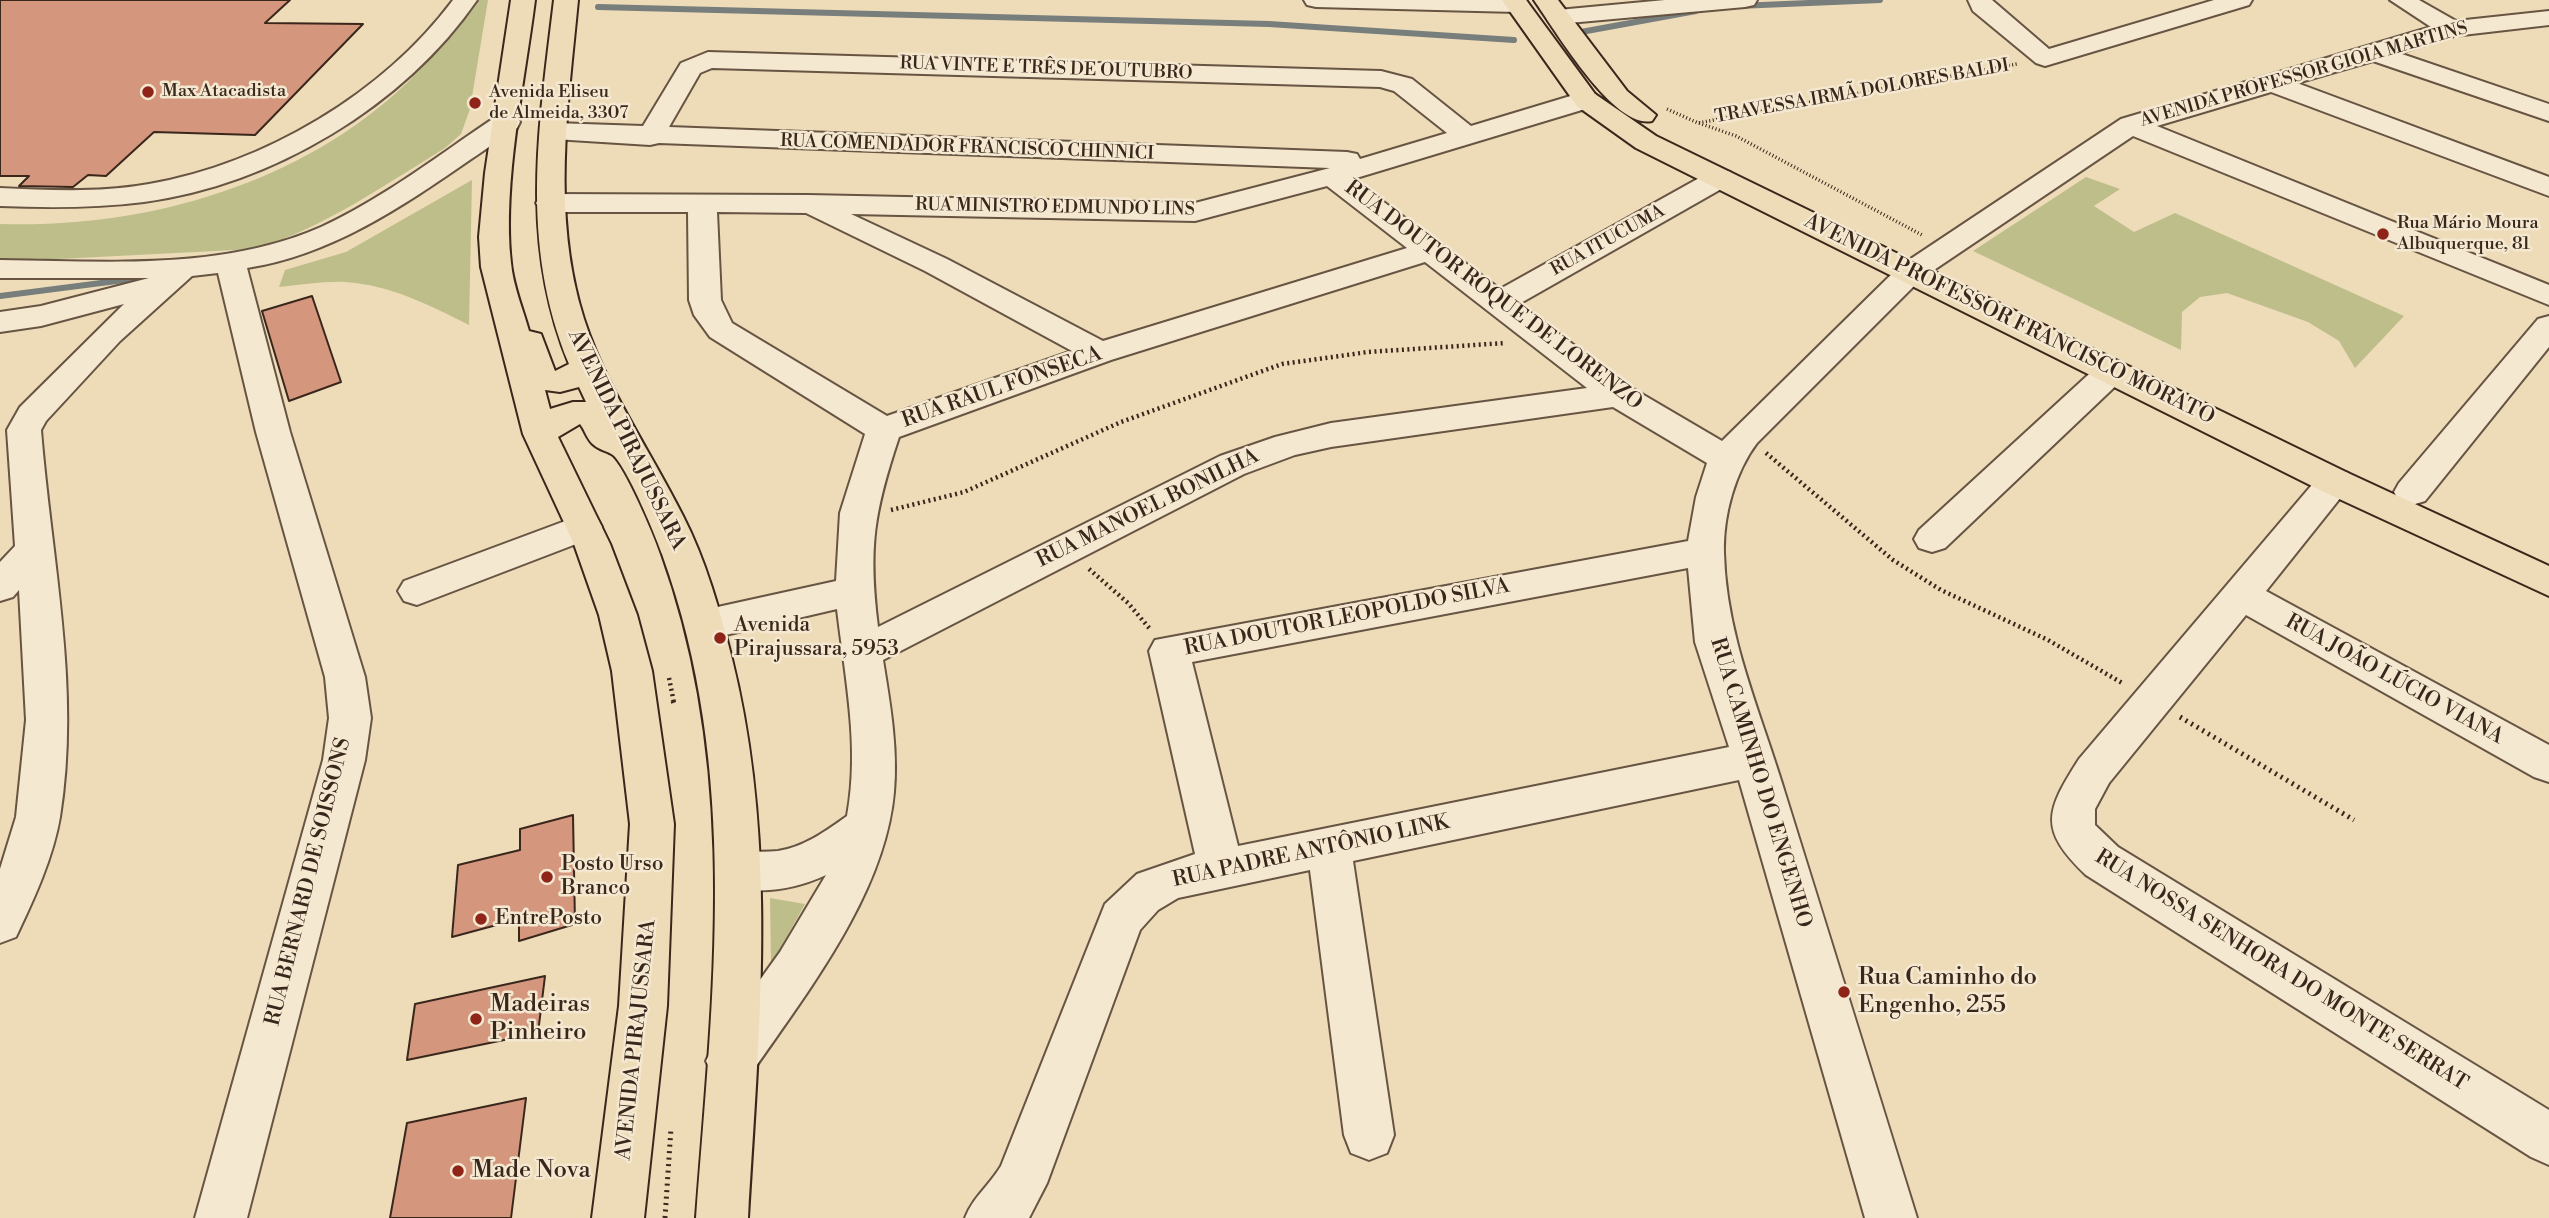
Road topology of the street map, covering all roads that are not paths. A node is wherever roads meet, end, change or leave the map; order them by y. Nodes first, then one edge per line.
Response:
1 (464, 0) edge
2 (523, 0) edge
3 (566, 0) edge
4 (1316, 0) edge
5 (1745, 0) edge
6 (2241, 0) edge
7 (2402, 0) edge
8 (1516, 2) edge
9 (1981, 3) edge
10 (1552, 8) edge
11 (2549, 18) edge
12 (2504, 22) junction
13 (2452, 29) junction
14 (2549, 37) edge
15 (2375, 53) junction
16 (2272, 83) junction
17 (1586, 100) junction
18 (2549, 113) edge
19 (507, 122) junction
20 (2131, 125) junction
21 (554, 131) junction
22 (1466, 135) junction
23 (650, 137) junction
24 (1380, 161) junction
25 (499, 173) junction
26 (426, 175) junction
27 (1332, 176) junction
28 (1720, 178) junction
29 (2549, 187) edge
30 (0, 197) edge
31 (551, 203) junction
32 (702, 204) junction
33 (808, 204) junction
34 (1428, 251) junction
35 (1929, 259) junction
36 (230, 261) junction
37 (0, 269) edge
38 (175, 275) junction
39 (2549, 296) edge
40 (1496, 304) junction
41 (509, 317) junction
42 (0, 322) edge
43 (2549, 326) edge
44 (1100, 353) junction
45 (586, 367) junction
46 (2112, 371) junction
47 (1618, 395) junction
48 (884, 430) junction
49 (540, 433) junction
50 (1736, 447) junction
51 (626, 448) junction
52 (2335, 482) junction
53 (2412, 492) junction
54 (584, 527) junction
55 (1932, 539) dead end
56 (35, 548) junction
57 (1704, 551) junction
58 (2549, 557) edge
59 (2549, 582) edge
60 (0, 587) edge
61 (417, 591) dead end
62 (855, 591) junction
63 (2239, 594) junction
64 (704, 625) junction
65 (863, 652) junction
66 (1754, 759) junction
67 (2549, 765) edge
68 (866, 827) junction
69 (1329, 848) junction
70 (1222, 869) junction
71 (739, 870) junction
72 (0, 922) edge
73 (731, 1061) junction
74 (1369, 1135) dead end
75 (2549, 1139) edge
76 (221, 1218) edge
77 (618, 1218) edge
78 (722, 1218) edge
79 (992, 1218) edge
80 (1891, 1218) edge

1 - 30 street
2 - 19 main road, AVENIDA PIRAJUSSARA
3 - 21 main road, AVENIDA PIRAJUSSARA
4 - 8 street
5 - 10 street
6 - 9 street, TRAVESSA IRMÃ DOLORES BALDI
7 - 13 street
8 - 17 main road, AVENIDA PROFESSOR FRANCISCO MORATO
10 - 35 main road, AVENIDA PROFESSOR FRANCISCO MORATO
11 - 12 street, AVENIDA PROFESSOR GIOIA MARTINS
12 - 13 street, AVENIDA PROFESSOR GIOIA MARTINS
12 - 14 street
13 - 15 street, AVENIDA PROFESSOR GIOIA MARTINS
15 - 16 street, AVENIDA PROFESSOR GIOIA MARTINS
15 - 18 street
16 - 20 street, AVENIDA PROFESSOR GIOIA MARTINS
16 - 29 street
17 - 22 street, RUA MINISTRO EDMUNDO LINS
17 - 28 main road, AVENIDA PROFESSOR FRANCISCO MORATO
19 - 25 main road, AVENIDA PIRAJUSSARA
19 - 26 street
20 - 35 street, AVENIDA PROFESSOR GIOIA MARTINS
20 - 39 street
21 - 23 street, RUA COMENDADOR FRANCISCO CHINNICI
21 - 31 main road, AVENIDA PIRAJUSSARA
22 - 23 street, RUA VINTE E TRÊS DE OUTUBRO
22 - 24 street, RUA MINISTRO EDMUNDO LINS
23 - 24 street, RUA COMENDADOR FRANCISCO CHINNICI
24 - 27 street, RUA MINISTRO EDMUNDO LINS
25 - 26 street
25 - 41 main road, AVENIDA PIRAJUSSARA
26 - 36 street
27 - 33 street, RUA MINISTRO EDMUNDO LINS
27 - 34 street, RUA DOUTOR ROQUE DE LORENZO
28 - 35 main road, AVENIDA PROFESSOR FRANCISCO MORATO
28 - 40 street, RUA ITUCUMA
31 - 32 street, RUA MINISTRO EDMUNDO LINS
31 - 45 main road, AVENIDA PIRAJUSSARA
32 - 33 street, RUA MINISTRO EDMUNDO LINS
32 - 48 street, RUA RAUL FONSECA
33 - 44 street
34 - 40 street, RUA DOUTOR ROQUE DE LORENZO
34 - 44 street, RUA RAUL FONSECA
35 - 46 main road, AVENIDA PROFESSOR FRANCISCO MORATO
35 - 50 street, RUA CAMINHO DO ENGENHO
35 - 53 main road, AVENIDA PROFESSOR FRANCISCO MORATO
36 - 38 street
36 - 76 street, RUA BERNARD DE SOISSONS
37 - 38 street
38 - 42 street
38 - 56 street
40 - 47 street, RUA DOUTOR ROQUE DE LORENZO
41 - 45 main road
41 - 49 main road, AVENIDA PIRAJUSSARA
43 - 53 street
44 - 48 street, RUA RAUL FONSECA
45 - 51 main road, AVENIDA PIRAJUSSARA
46 - 52 main road, AVENIDA PROFESSOR FRANCISCO MORATO
46 - 55 street
47 - 50 street, RUA DOUTOR ROQUE DE LORENZO
47 - 65 street, RUA MANOEL BONILHA
48 - 62 street
49 - 51 main road
49 - 54 main road, AVENIDA PIRAJUSSARA
50 - 57 street, RUA CAMINHO DO ENGENHO
51 - 64 main road, AVENIDA PIRAJUSSARA
52 - 59 main road, AVENIDA PROFESSOR FRANCISCO MORATO
52 - 63 street, RUA NOSSA SENHORA DO MONTE SERRAT
53 - 58 main road, AVENIDA PROFESSOR FRANCISCO MORATO
54 - 61 street
54 - 77 main road, AVENIDA PIRAJUSSARA
56 - 60 street
56 - 72 street
57 - 66 street, RUA CAMINHO DO ENGENHO
57 - 70 street, RUA DOUTOR LEOPOLDO SILVA
62 - 64 street
62 - 65 street
63 - 67 street, RUA JOÃO LÚCIO VIANA
63 - 75 street, RUA NOSSA SENHORA DO MONTE SERRAT
64 - 71 main road, AVENIDA PIRAJUSSARA
65 - 68 street
66 - 69 street, RUA PADRE ANTÔNIO LINK
66 - 80 street, RUA CAMINHO DO ENGENHO
68 - 71 street
68 - 73 street
69 - 70 street, RUA PADRE ANTÔNIO LINK
69 - 74 street
70 - 79 street, RUA PADRE ANTÔNIO LINK
71 - 73 main road, AVENIDA PIRAJUSSARA
73 - 78 main road, AVENIDA PIRAJUSSARA

